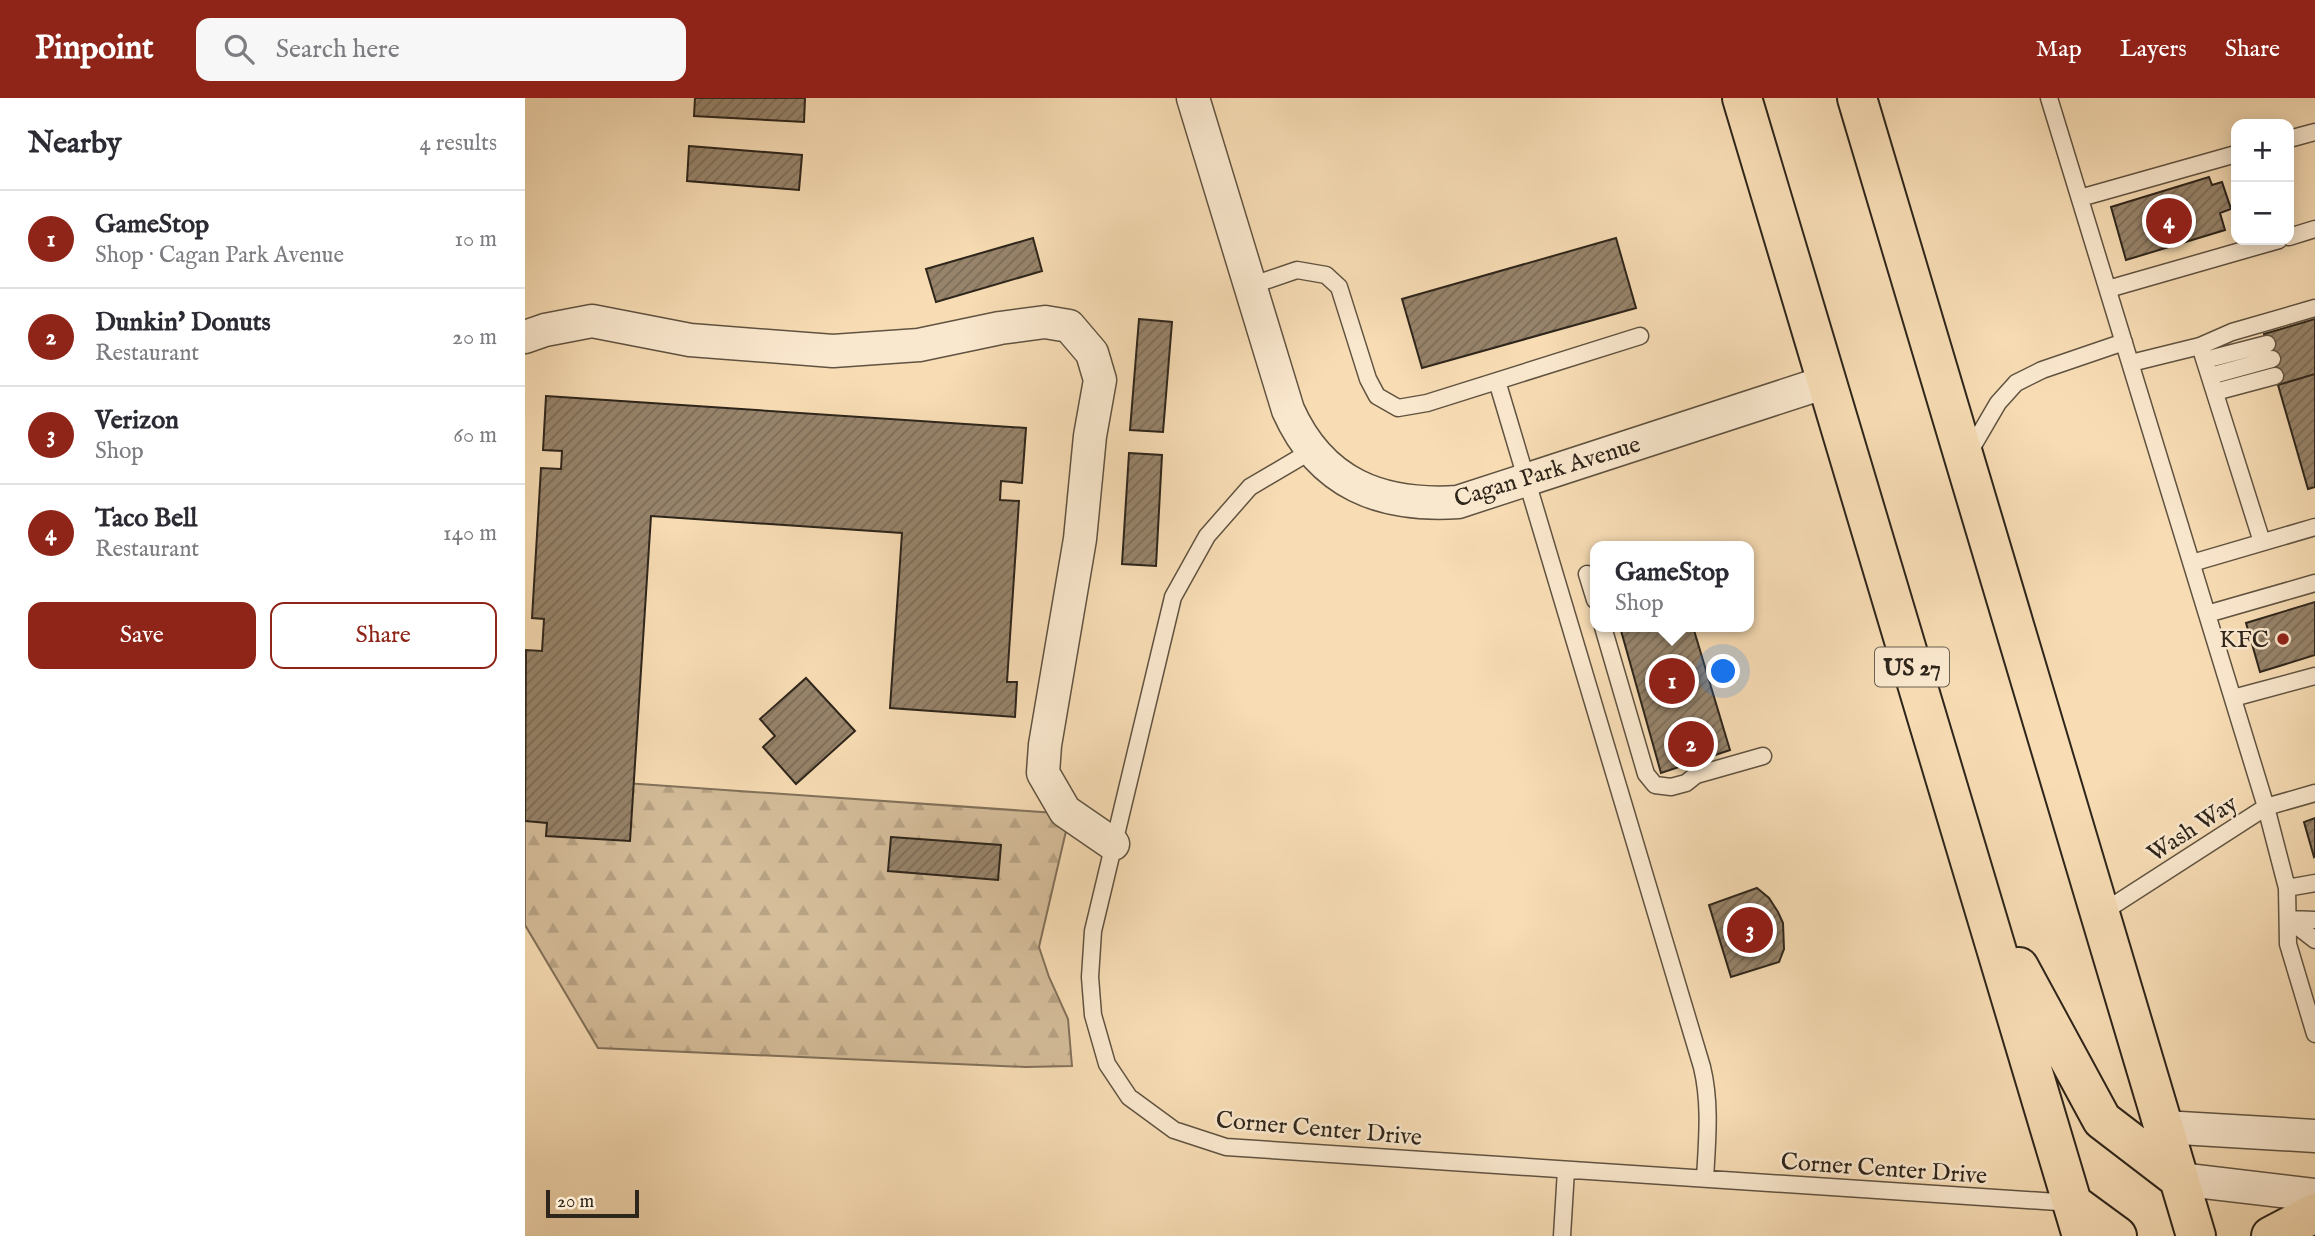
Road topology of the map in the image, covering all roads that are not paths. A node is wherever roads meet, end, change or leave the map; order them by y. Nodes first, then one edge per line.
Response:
1 (1193, 98) edge
2 (1742, 98) edge
3 (1857, 98) edge
4 (2049, 98) edge
5 (2315, 132) edge
6 (2294, 138) edge
7 (2231, 155) edge
8 (2080, 198) junction
9 (2315, 229) edge
10 (2294, 235) edge
11 (2262, 245) edge
12 (1250, 286) junction
13 (2108, 289) junction
14 (2315, 308) edge
15 (1640, 336) dead end
16 (525, 337) edge
17 (2124, 342) junction
18 (2205, 361) junction
19 (2131, 363) junction
20 (1497, 381) junction
21 (1826, 382) junction
22 (2215, 392) junction
23 (1311, 452) junction
24 (1964, 461) junction
25 (1527, 480) junction
26 (2315, 527) edge
27 (2262, 542) junction
28 (2192, 563) junction
29 (1587, 574) dead end
30 (2315, 583) edge
31 (1590, 584) edge
32 (2207, 614) junction
33 (1604, 632) edge
34 (2315, 676) edge
35 (2233, 698) junction
36 (1763, 756) dead end
37 (2315, 793) edge
38 (2266, 807) junction
39 (1114, 844) junction
40 (2315, 883) edge
41 (2287, 888) junction
42 (1982, 897) junction
43 (2099, 914) junction
44 (2288, 919) junction
45 (2315, 920) edge
46 (2315, 940) edge
47 (2315, 1034) edge
48 (2163, 1127) junction
49 (2315, 1136) edge
50 (1566, 1170) junction
51 (1705, 1179) junction
52 (2179, 1179) junction
53 (2315, 1195) edge
54 (2315, 1213) edge
55 (2077, 1219) edge
56 (1562, 1236) edge
57 (2117, 1236) edge
58 (2196, 1236) edge
59 (2271, 1236) edge

1 - 12 street, Cagan Park Avenue
2 - 21 highway, US 27
3 - 24 highway
4 - 8 lane
5 - 6 lane
7 - 8 lane
8 - 13 lane
9 - 10 lane
11 - 13 lane
12 - 20 lane
12 - 23 street, Cagan Park Avenue
13 - 17 lane
14 - 18 lane
15 - 20 lane
16 - 39 street
17 - 19 lane
17 - 24 lane
18 - 19 lane
18 - 22 lane
18 - 22 lane
19 - 28 lane
20 - 25 lane
21 - 25 street, Cagan Park Avenue
21 - 42 highway, US 27
22 - 27 lane
23 - 25 street, Cagan Park Avenue
23 - 39 lane, Corner Center Drive
24 - 43 highway
25 - 51 lane
26 - 27 lane
27 - 28 lane
28 - 32 lane
29 - 31 lane
30 - 32 lane
32 - 35 lane
33 - 36 lane
34 - 35 lane
35 - 38 lane
37 - 38 lane, Wash Way
38 - 41 lane
38 - 43 lane, Wash Way
39 - 50 lane, Corner Center Drive
40 - 41 lane
41 - 44 lane
42 - 52 highway
42 - 55 highway, US 27
43 - 48 highway
44 - 45 lane
44 - 46 lane
44 - 47 lane
48 - 49 street
48 - 52 highway
50 - 51 lane, Corner Center Drive
50 - 56 lane
51 - 55 lane, Corner Center Drive
52 - 53 street
52 - 58 highway
54 - 59 highway
55 - 57 highway

